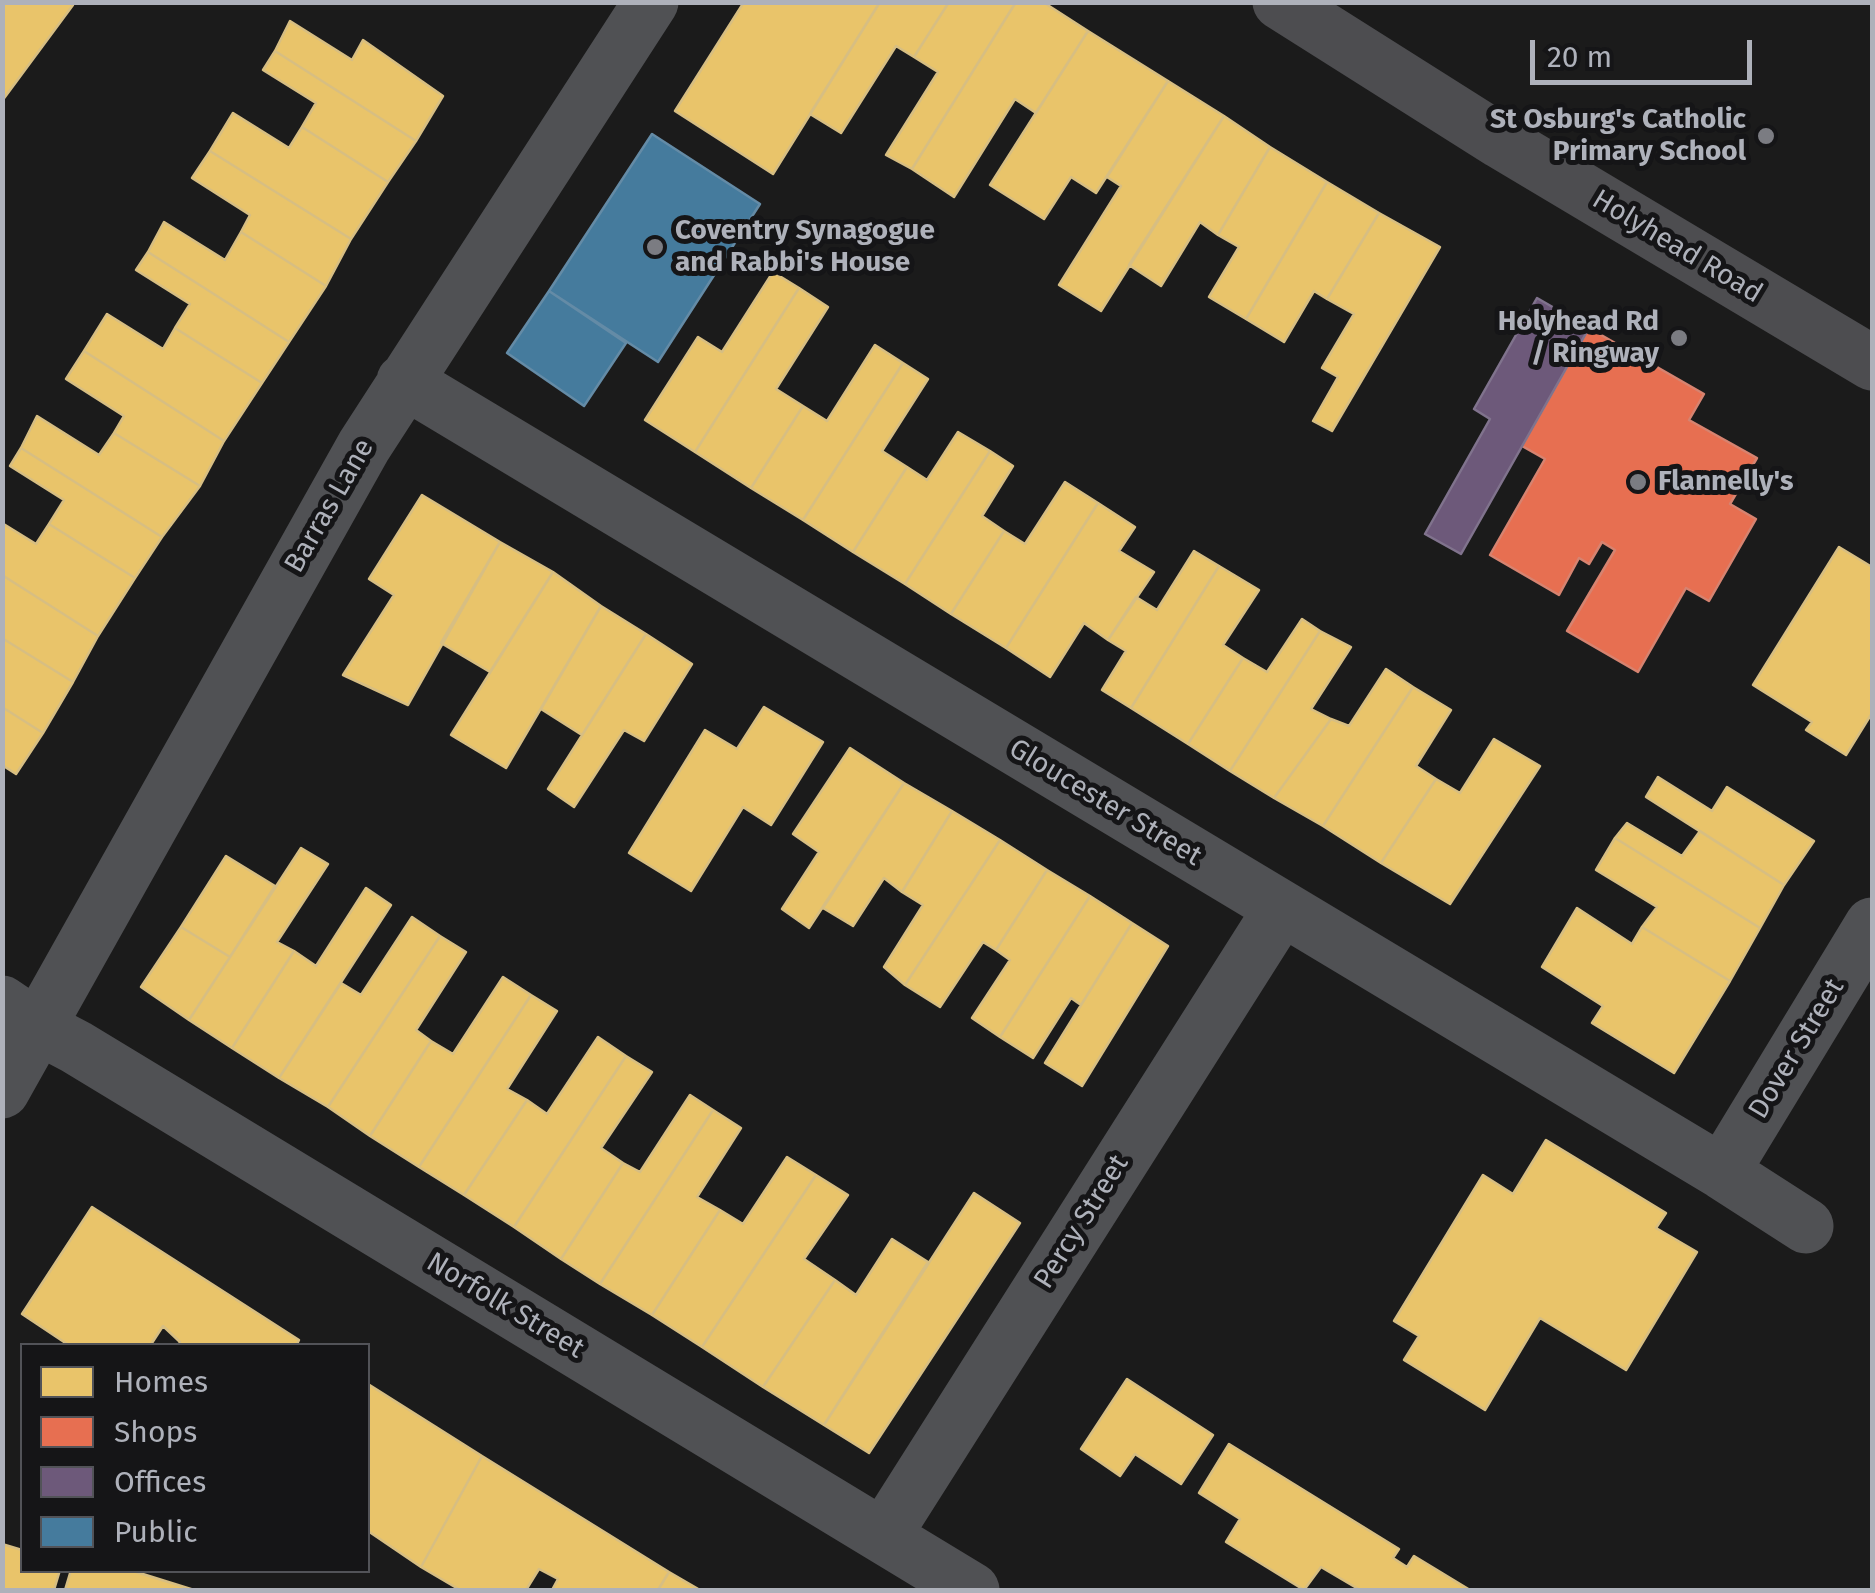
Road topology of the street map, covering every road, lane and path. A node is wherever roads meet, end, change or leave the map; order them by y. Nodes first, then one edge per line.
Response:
1 (651, 2) edge
2 (1280, 2) edge
3 (1872, 363) edge
4 (404, 382) junction
5 (1281, 909) junction
6 (1872, 925) edge
7 (19, 1015) edge
8 (2, 1091) edge
9 (1722, 1172) junction
10 (1806, 1226) dead end
11 (884, 1535) junction
12 (972, 1590) edge

1 - 4 street, Barras Lane
2 - 3 highway, Holyhead Road
4 - 5 street, Gloucester Street
4 - 7 street, Barras Lane
5 - 9 street, Gloucester Street
5 - 11 street, Percy Street
6 - 9 street, Dover Street
7 - 8 street, Barras Lane
7 - 11 street, Norfolk Street
9 - 10 street, Gloucester Street
11 - 12 street, Norfolk Street

